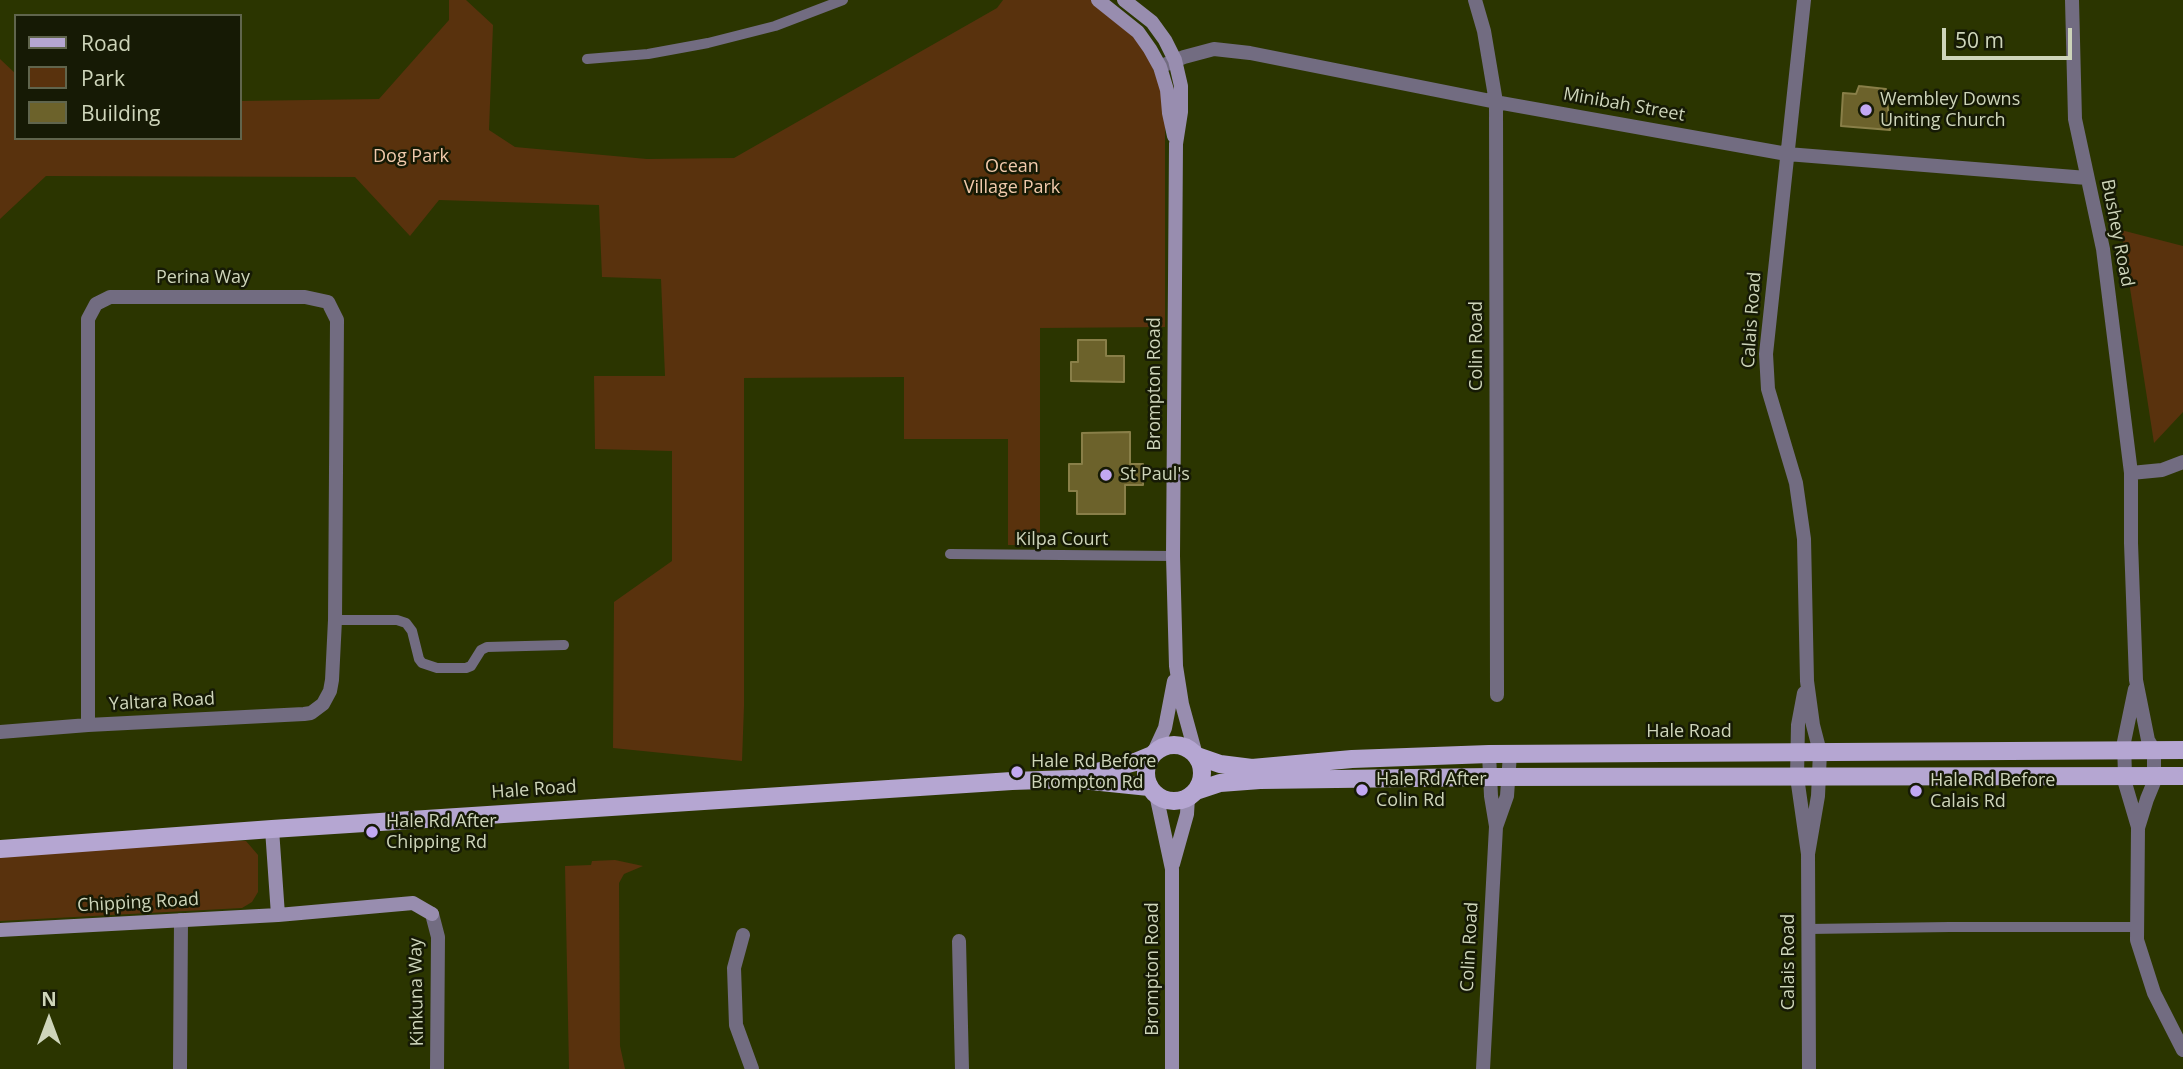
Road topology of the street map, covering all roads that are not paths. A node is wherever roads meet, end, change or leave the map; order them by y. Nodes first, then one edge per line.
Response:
1 (843, 0) edge
2 (1098, 0) edge
3 (1124, 0) edge
4 (1475, 0) edge
5 (1804, 0) edge
6 (2072, 0) edge
7 (587, 59) dead end
8 (1175, 60) junction
9 (1160, 67) junction
10 (1496, 102) junction
11 (1176, 144) junction
12 (1787, 153) junction
13 (2087, 178) junction
14 (2183, 462) edge
15 (2131, 473) junction
16 (950, 554) dead end
17 (1174, 556) junction
18 (335, 620) junction
19 (564, 645) dead end
20 (1176, 666) junction
21 (2136, 680) junction
22 (1807, 681) junction
23 (1497, 695) dead end
24 (323, 704) joint
25 (88, 725) junction
26 (0, 732) edge
27 (2154, 750) junction
28 (2183, 750) edge
29 (2124, 751) junction
30 (1796, 752) junction
31 (1820, 752) junction
32 (1489, 754) junction
33 (1510, 754) junction
34 (1152, 755) junction
35 (1196, 755) junction
36 (2125, 776) junction
37 (2154, 776) junction
38 (2183, 776) edge
39 (1489, 777) junction
40 (1508, 777) junction
41 (1797, 777) junction
42 (1820, 777) junction
43 (1072, 779) junction
44 (1152, 791) junction
45 (1192, 794) junction
46 (1496, 827) junction
47 (2138, 828) junction
48 (272, 829) junction
49 (0, 849) edge
50 (1808, 854) junction
51 (1172, 869) junction
52 (278, 915) junction
53 (432, 915) joint
54 (181, 920) junction
55 (2136, 927) junction
56 (1808, 929) junction
57 (0, 930) edge
58 (743, 935) dead end
59 (959, 941) dead end
60 (2183, 1050) edge
61 (180, 1069) edge
62 (437, 1069) edge
63 (752, 1069) edge
64 (962, 1069) edge
65 (1172, 1069) edge
66 (1483, 1069) edge
67 (1809, 1069) edge

1 - 7 lane
2 - 9 street, Brompton Road
3 - 8 street, Brompton Road
4 - 10 street, Colin Road
5 - 12 street, Calais Road
6 - 13 street, Bushey Road
8 - 9 street, Minibah Street
8 - 10 street, Minibah Street
8 - 11 street, Brompton Road
9 - 11 street, Brompton Road
10 - 12 street, Minibah Street
10 - 23 street, Colin Road
11 - 17 street, Brompton Road
12 - 13 street, Minibah Street
12 - 22 street, Calais Road
13 - 15 street, Bushey Road
14 - 15 street
15 - 21 street, Bushey Road
16 - 17 lane, Kilpa Court
17 - 20 street, Brompton Road
18 - 19 lane
18 - 24 street, Perina Way
18 - 25 street, Perina Way
20 - 34 street, Brompton Road
20 - 35 street, Brompton Road
21 - 27 street
21 - 29 street
22 - 30 street, Calais Road
22 - 31 street, Calais Road
24 - 25 street, Yaltara Road
25 - 26 street, Yaltara Road
27 - 28 main road, Hale Road
27 - 29 main road, Hale Road
27 - 37 street
29 - 31 main road, Hale Road
29 - 36 street
30 - 31 main road, Hale Road
30 - 33 main road, Hale Road
30 - 41 street, Calais Road
31 - 42 street, Calais Road
32 - 33 main road, Hale Road
32 - 35 main road, Hale Road
32 - 39 street, Colin Road
33 - 40 street, Colin Road
34 - 35 main road
34 - 43 main road, Hale Road
34 - 44 main road
35 - 45 main road
36 - 37 main road
36 - 42 main road
36 - 47 street
37 - 38 main road
37 - 47 street
39 - 40 main road
39 - 45 main road
39 - 46 street, Colin Road
40 - 41 main road
40 - 46 street, Colin Road
41 - 42 main road
41 - 50 street, Calais Road
42 - 50 street, Calais Road
43 - 44 main road, Hale Road
43 - 48 main road, Hale Road
44 - 45 main road
44 - 51 street, Brompton Road
45 - 51 street, Brompton Road
46 - 66 street, Colin Road
47 - 55 street
48 - 49 main road, Hale Road
48 - 52 street
50 - 56 street, Calais Road
51 - 65 street, Brompton Road
52 - 53 street, Chipping Road
52 - 54 street, Chipping Road
53 - 62 street, Kinkuna Way
54 - 57 street, Chipping Road
54 - 61 street
55 - 56 lane
55 - 60 street
56 - 67 street, Calais Road
58 - 63 street
59 - 64 street

